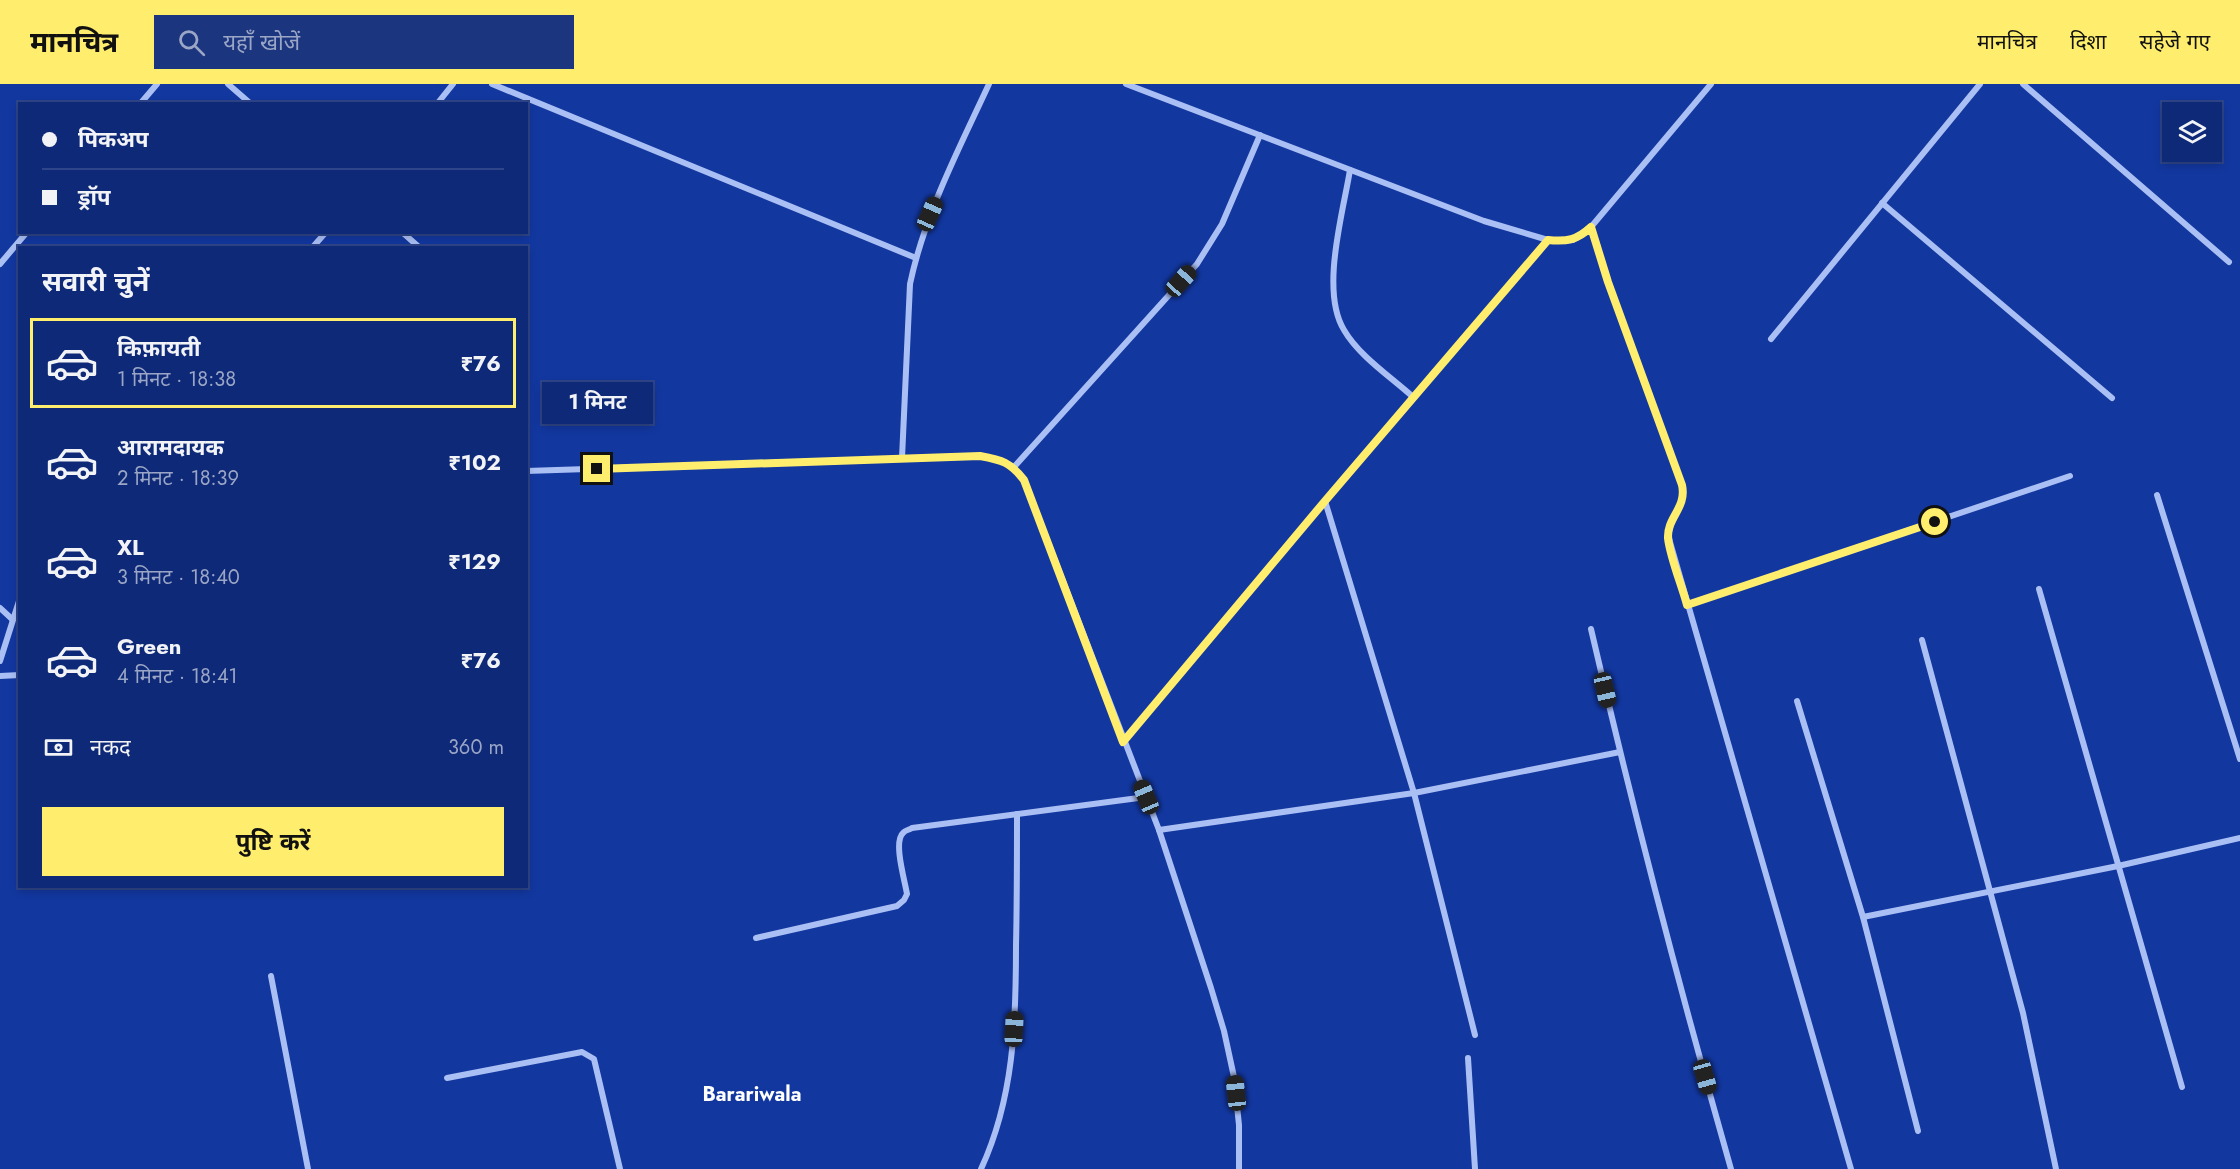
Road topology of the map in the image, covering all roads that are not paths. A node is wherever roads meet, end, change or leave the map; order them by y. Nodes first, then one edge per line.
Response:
1 (158, 84) edge
2 (228, 84) edge
3 (453, 84) edge
4 (492, 84) edge
5 (989, 84) edge
6 (1126, 84) edge
7 (1711, 84) edge
8 (1980, 84) edge
9 (2024, 84) edge
10 (142, 102) edge
11 (249, 102) edge
12 (439, 102) edge
13 (1260, 135) junction
14 (1350, 170) junction
15 (1882, 203) junction
16 (1591, 227) junction
17 (25, 234) edge
18 (324, 234) edge
19 (404, 234) edge
20 (1548, 240) junction
21 (314, 246) edge
22 (418, 246) edge
23 (916, 258) junction
24 (2229, 262) dead end
25 (0, 264) edge
26 (1771, 339) dead end
27 (1413, 397) junction
28 (2112, 398) dead end
29 (902, 459) junction
30 (1014, 466) junction
31 (528, 471) edge
32 (2070, 476) dead end
33 (2157, 495) dead end
34 (1325, 501) junction
35 (2039, 589) dead end
36 (18, 603) edge
37 (1687, 605) junction
38 (0, 608) edge
39 (12, 619) junction
40 (1591, 629) dead end
41 (1922, 640) dead end
42 (0, 661) edge
43 (18, 675) edge
44 (0, 676) edge
45 (1797, 701) dead end
46 (1123, 742) junction
47 (1620, 752) junction
48 (2240, 759) edge
49 (1414, 793) junction
50 (1146, 797) junction
51 (1017, 814) junction
52 (1159, 830) junction
53 (2240, 838) edge
54 (2118, 866) junction
55 (1990, 892) junction
56 (1863, 917) junction
57 (756, 938) dead end
58 (271, 976) dead end
59 (1475, 1035) dead end
60 (1467, 1058) dead end
61 (447, 1078) dead end
62 (2182, 1087) dead end
63 (1918, 1131) dead end
64 (308, 1169) edge
65 (620, 1169) edge
66 (981, 1169) edge
67 (1239, 1169) edge
68 (1475, 1169) edge
69 (1731, 1169) edge
70 (1851, 1169) edge
71 (2056, 1169) edge

1 - 10 street
2 - 11 street
3 - 12 street
4 - 23 street
5 - 23 street
6 - 13 street
7 - 16 street
8 - 15 street
9 - 24 street
13 - 14 street
13 - 30 street
14 - 20 street
14 - 27 street
15 - 26 street
15 - 28 street
16 - 20 street
16 - 37 street
17 - 25 street
18 - 21 street
19 - 22 street
20 - 27 street
23 - 29 street
27 - 34 street
29 - 30 street
29 - 31 street
30 - 46 street
32 - 37 street
33 - 48 street
34 - 46 street
34 - 49 street
35 - 54 street
36 - 39 street
37 - 70 street
38 - 39 street
39 - 42 street
40 - 47 street
41 - 55 street
43 - 44 street
45 - 56 street
46 - 50 street
47 - 49 street
47 - 69 street
49 - 52 street
49 - 59 street
50 - 51 street
50 - 52 street
51 - 57 street
51 - 66 street
52 - 67 street
53 - 54 street
54 - 55 street
54 - 62 street
55 - 56 street
55 - 71 street
56 - 63 street
58 - 64 street
60 - 68 street
61 - 65 street

